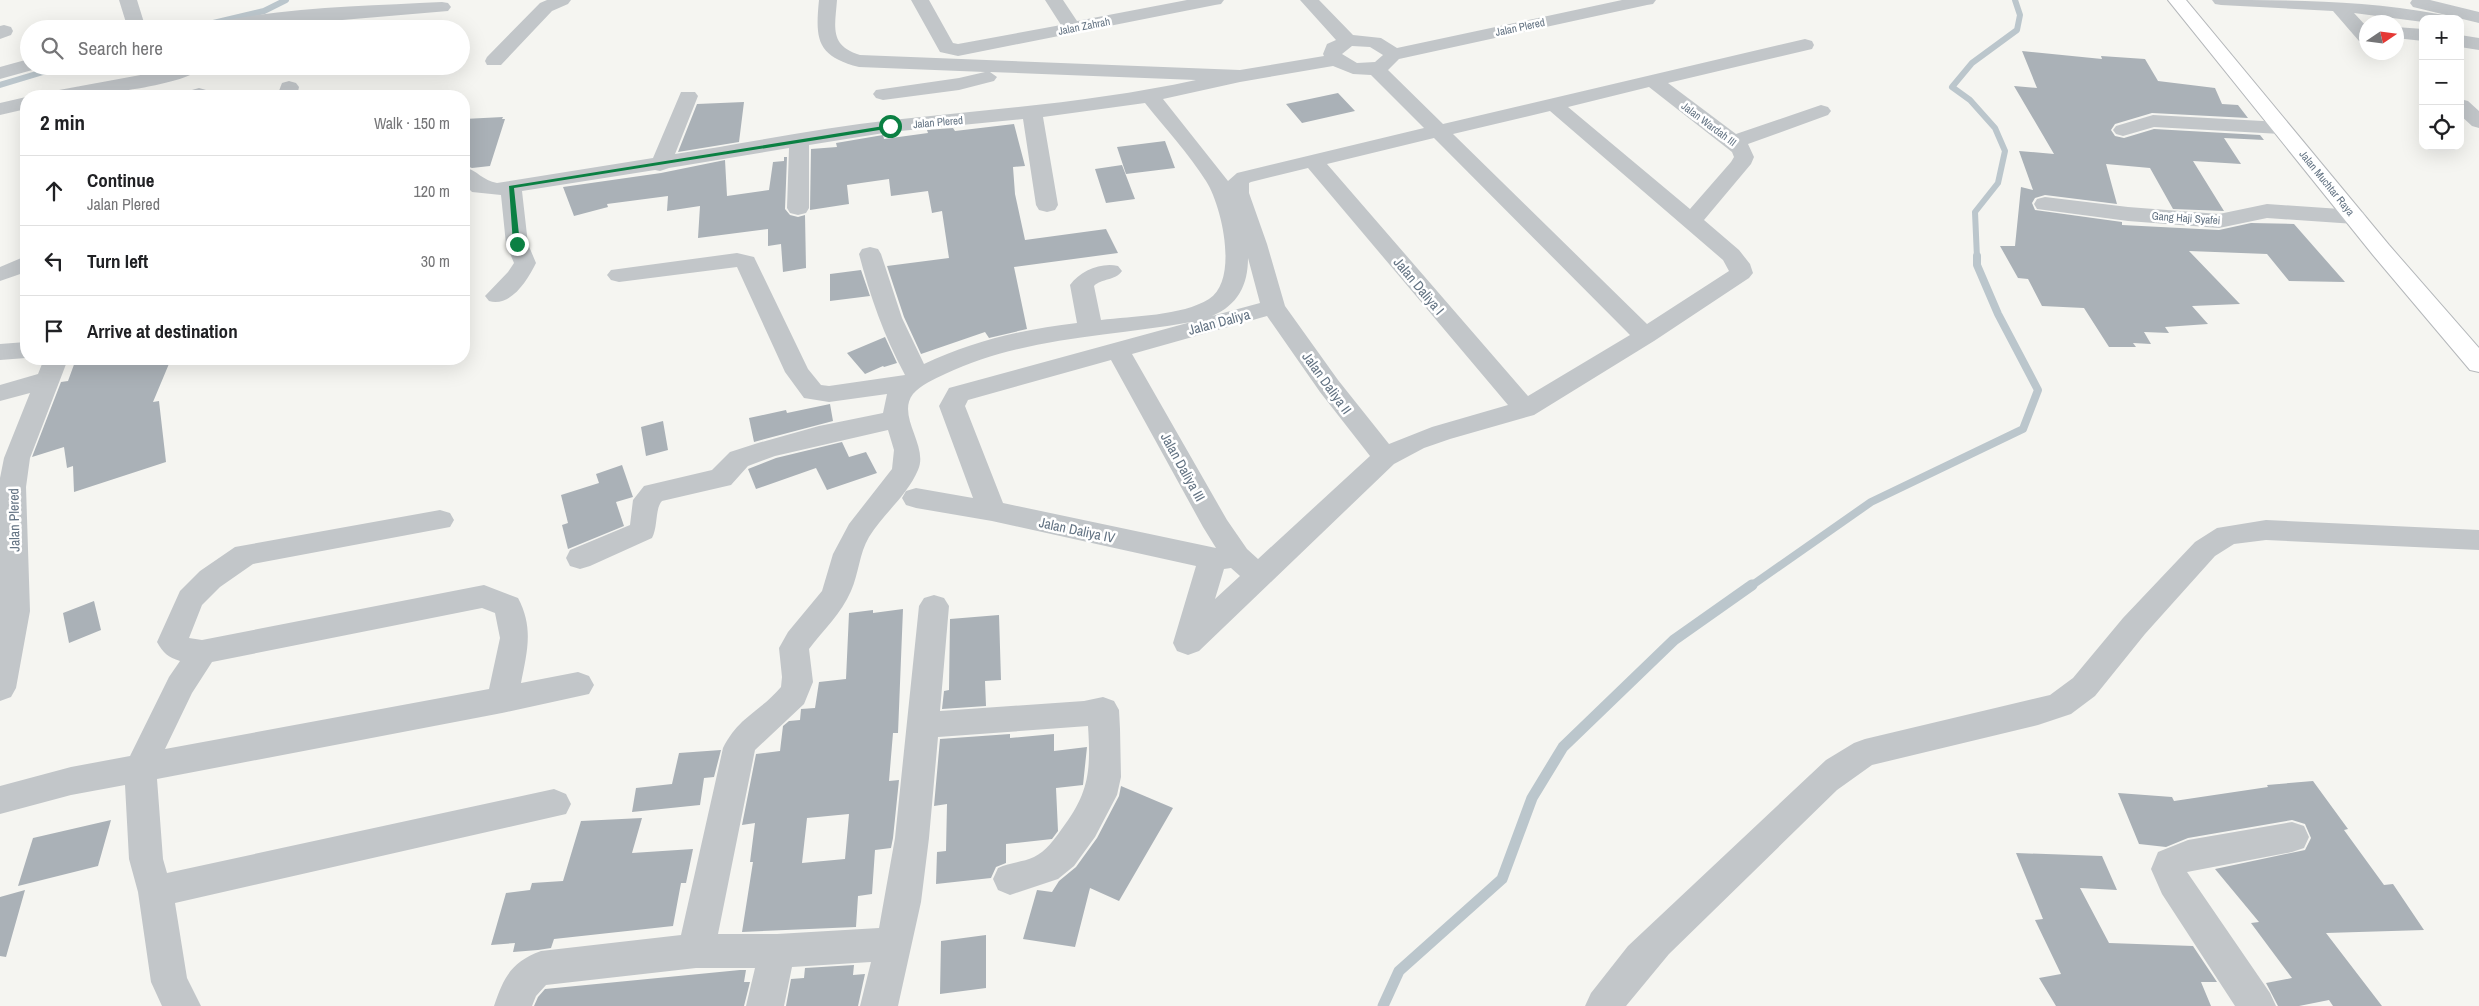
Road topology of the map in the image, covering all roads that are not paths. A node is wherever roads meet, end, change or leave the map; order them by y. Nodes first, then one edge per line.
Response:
1 (128, 0) edge
2 (562, 0) edge
3 (828, 0) edge
4 (920, 0) edge
5 (1054, 0) edge
6 (1216, 0) edge
7 (1309, 0) edge
8 (1647, 0) edge
9 (2177, 0) edge
10 (2221, 0) edge
11 (2402, 0) edge
12 (1186, 3) edge
13 (1583, 4) edge
14 (2339, 7) junction
15 (442, 8) dead end
16 (350, 12) junction
17 (2419, 15) edge
18 (2479, 18) edge
19 (134, 20) edge
20 (269, 20) edge
21 (346, 20) edge
22 (2464, 25) edge
23 (2359, 27) edge
24 (1072, 28) junction
25 (2479, 30) edge
26 (2404, 33) edge
27 (2419, 35) edge
28 (1348, 41) junction
29 (2464, 42) edge
30 (2479, 44) edge
31 (1805, 45) dead end
32 (1386, 49) junction
33 (2404, 50) edge
34 (2419, 52) edge
35 (2464, 58) edge
36 (1335, 60) junction
37 (2479, 60) edge
38 (494, 61) dead end
39 (877, 63) junction
40 (20, 67) edge
41 (1009, 68) junction
42 (1375, 68) junction
43 (0, 73) edge
44 (173, 75) edge
45 (1240, 76) junction
46 (1652, 81) junction
47 (91, 90) edge
48 (883, 94) junction
49 (688, 96) dead end
50 (1150, 96) junction
51 (1552, 103) junction
52 (20, 104) edge
53 (0, 108) edge
54 (2464, 108) edge
55 (1822, 111) dead end
56 (1032, 112) junction
57 (887, 122) dead end
58 (2479, 122) edge
59 (2281, 128) junction
60 (2123, 130) dead end
61 (1439, 132) junction
62 (799, 142) junction
63 (1734, 142) junction
64 (1314, 162) junction
65 (660, 165) junction
66 (470, 178) edge
67 (511, 187) junction
68 (2046, 204) dead end
69 (1047, 205) dead end
70 (798, 208) dead end
71 (2355, 217) junction
72 (1692, 220) junction
73 (870, 254) dead end
74 (20, 266) edge
75 (1110, 271) dead end
76 (0, 274) edge
77 (619, 275) dead end
78 (497, 296) dead end
79 (1273, 307) junction
80 (1090, 327) junction
81 (1644, 336) junction
82 (1117, 349) junction
83 (20, 350) edge
84 (0, 352) edge
85 (2479, 364) edge
86 (51, 369) edge
87 (915, 380) junction
88 (0, 393) edge
89 (1525, 409) junction
90 (896, 419) junction
91 (1385, 457) junction
92 (916, 498) dead end
93 (992, 511) junction
94 (440, 520) dead end
95 (2479, 540) edge
96 (580, 558) dead end
97 (1224, 558) junction
98 (1259, 578) junction
99 (934, 606) dead end
100 (202, 652) junction
101 (1, 677) edge
102 (578, 685) dead end
103 (502, 700) junction
104 (922, 725) junction
105 (140, 768) junction
106 (0, 800) edge
107 (554, 804) dead end
108 (2292, 837) dead end
109 (1010, 879) dead end
110 (156, 892) junction
111 (894, 944) junction
112 (696, 951) junction
113 (776, 951) junction
114 (182, 1006) edge
115 (514, 1006) edge
116 (765, 1006) edge
117 (879, 1006) edge
118 (1604, 1006) edge
119 (2257, 1006) edge

1 - 19 street
2 - 38 street
3 - 39 street
4 - 24 street, Jalan Zahrah
5 - 24 street
6 - 12 street, Jalan Zahrah
7 - 28 street
8 - 13 street, Jalan Plered
9 - 59 highway, Jalan Muchtar Raya
10 - 14 street
11 - 18 street
12 - 24 street, Jalan Zahrah
13 - 32 street, Jalan Plered
14 - 17 street
14 - 23 street
15 - 16 street
16 - 20 street
16 - 21 street
22 - 25 street
26 - 27 street
28 - 32 street
28 - 36 street
29 - 30 street
31 - 46 street
32 - 42 street
33 - 34 street
35 - 37 street
36 - 42 street
36 - 45 street
39 - 41 street
39 - 48 street
40 - 43 street
41 - 45 street
41 - 48 street
42 - 61 street
44 - 47 street
45 - 50 street, Jalan Plered
46 - 51 street
46 - 63 street, Jalan Wardah III
48 - 57 street
49 - 65 street
50 - 56 street, Jalan Plered
50 - 80 street
51 - 61 street
51 - 72 street
52 - 53 street
54 - 58 street
55 - 63 street
56 - 62 street, Jalan Plered
56 - 69 street
59 - 60 street
59 - 71 highway, Jalan Muchtar Raya
61 - 64 street
61 - 81 street
62 - 65 street, Jalan Plered
62 - 70 street
63 - 72 street, Jalan Wardah III
64 - 79 street
64 - 89 street, Jalan Daliya I
65 - 67 street, Jalan Plered
66 - 67 street, Jalan Plered
67 - 78 street
68 - 71 street, Gang Haji Syafei
71 - 85 highway, Jalan Muchtar Raya
72 - 81 street
73 - 87 street
74 - 76 street
75 - 80 street
77 - 87 street
79 - 82 street, Jalan Daliya
79 - 91 street, Jalan Daliya II
80 - 87 street
81 - 89 street
82 - 93 street, Jalan Daliya
82 - 97 street, Jalan Daliya III
83 - 84 street
86 - 88 street
86 - 101 street, Jalan Plered
87 - 90 street
89 - 91 street
90 - 96 street
90 - 112 street
91 - 98 street
92 - 93 street, Jalan Daliya IV
93 - 97 street, Jalan Daliya IV
94 - 100 street
95 - 118 street
97 - 98 street, Jalan Daliya III
97 - 98 street
99 - 104 street
100 - 103 street
100 - 105 street
102 - 103 street
103 - 105 street
104 - 109 street
104 - 111 street
105 - 106 street
105 - 110 street
107 - 110 street
108 - 119 street
110 - 114 street
111 - 113 street
111 - 117 street
112 - 113 street
112 - 115 street
113 - 116 street

